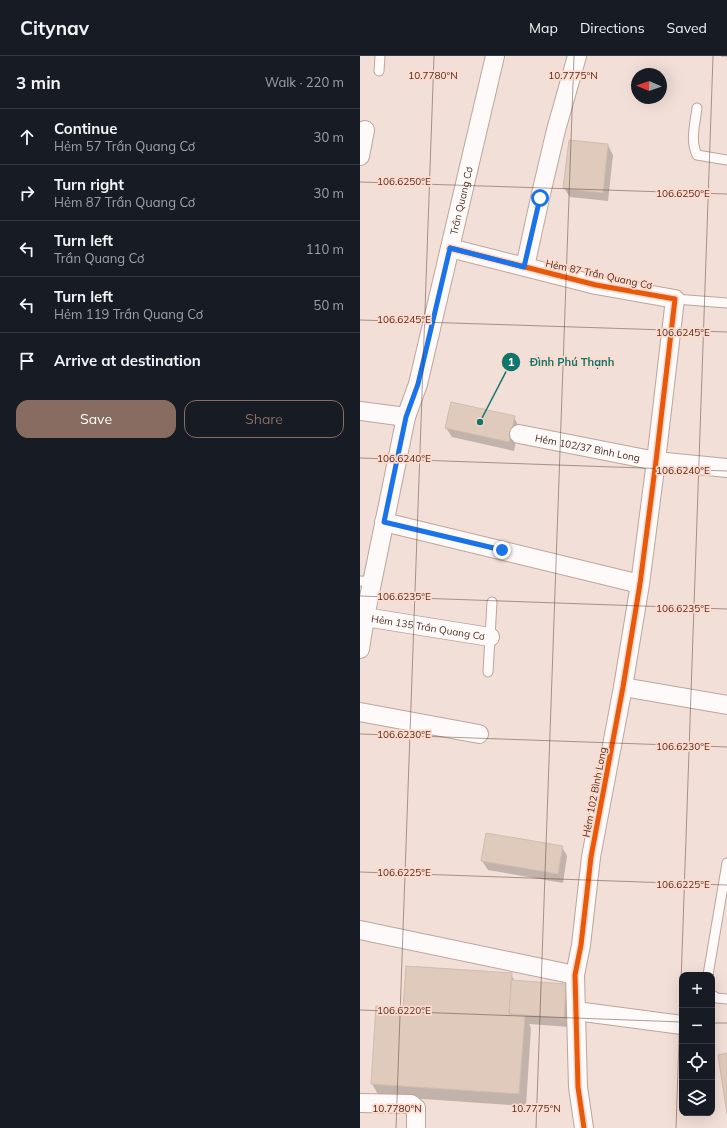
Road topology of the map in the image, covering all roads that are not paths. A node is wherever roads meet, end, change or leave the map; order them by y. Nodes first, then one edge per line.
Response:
1 (380, 56) edge
2 (494, 56) edge
3 (577, 56) edge
4 (378, 71) dead end
5 (697, 108) dead end
6 (365, 130) dead end
7 (360, 156) edge
8 (727, 160) edge
9 (450, 248) junction
10 (524, 267) junction
11 (674, 299) junction
12 (727, 303) edge
13 (360, 411) edge
14 (406, 417) junction
15 (519, 434) dead end
16 (656, 462) junction
17 (727, 468) edge
18 (384, 522) junction
19 (366, 581) edge
20 (640, 584) junction
21 (492, 602) dead end
22 (365, 617) junction
23 (490, 637) junction
24 (360, 649) edge
25 (488, 672) dead end
26 (623, 687) junction
27 (727, 705) edge
28 (360, 712) edge
29 (479, 734) dead end
30 (727, 863) edge
31 (360, 930) edge
32 (709, 972) edge
33 (575, 975) junction
34 (715, 996) edge
35 (727, 999) edge
36 (576, 1011) junction
37 (679, 1025) edge
38 (360, 1103) edge
39 (416, 1128) edge
40 (584, 1128) edge

1 - 4 lane
2 - 9 street, Trần Quang Cơ
3 - 10 street
5 - 8 lane
6 - 7 street
9 - 10 street, Hẻm 87 Trần Quang Cơ
9 - 14 street, Trần Quang Cơ
10 - 11 street, Hẻm 87 Trần Quang Cơ
11 - 12 lane
11 - 16 street, Hẻm 102 Bình Long
13 - 14 street
14 - 18 street, Trần Quang Cơ
15 - 16 street, Hẻm 102/37 Bình Long
16 - 17 street, Hẻm 102/37 Bình Long
16 - 20 street, Hẻm 102 Bình Long
18 - 19 street, Trần Quang Cơ
18 - 20 street
19 - 22 street, Trần Quang Cơ
20 - 26 street, Hẻm 102 Bình Long
21 - 23 lane, Hẻm 135 Trần Quang Cơ
22 - 23 street, Hẻm 135 Trần Quang Cơ
22 - 24 street, Trần Quang Cơ
23 - 25 lane, Hẻm 135 Trần Quang Cơ
26 - 27 street
26 - 33 street, Hẻm 102 Bình Long
28 - 29 street
30 - 32 lane
31 - 33 street
33 - 36 street, Hẻm 102 Bình Long
34 - 35 lane
36 - 37 street
36 - 40 street, Hẻm 102 Bình Long
38 - 39 street

